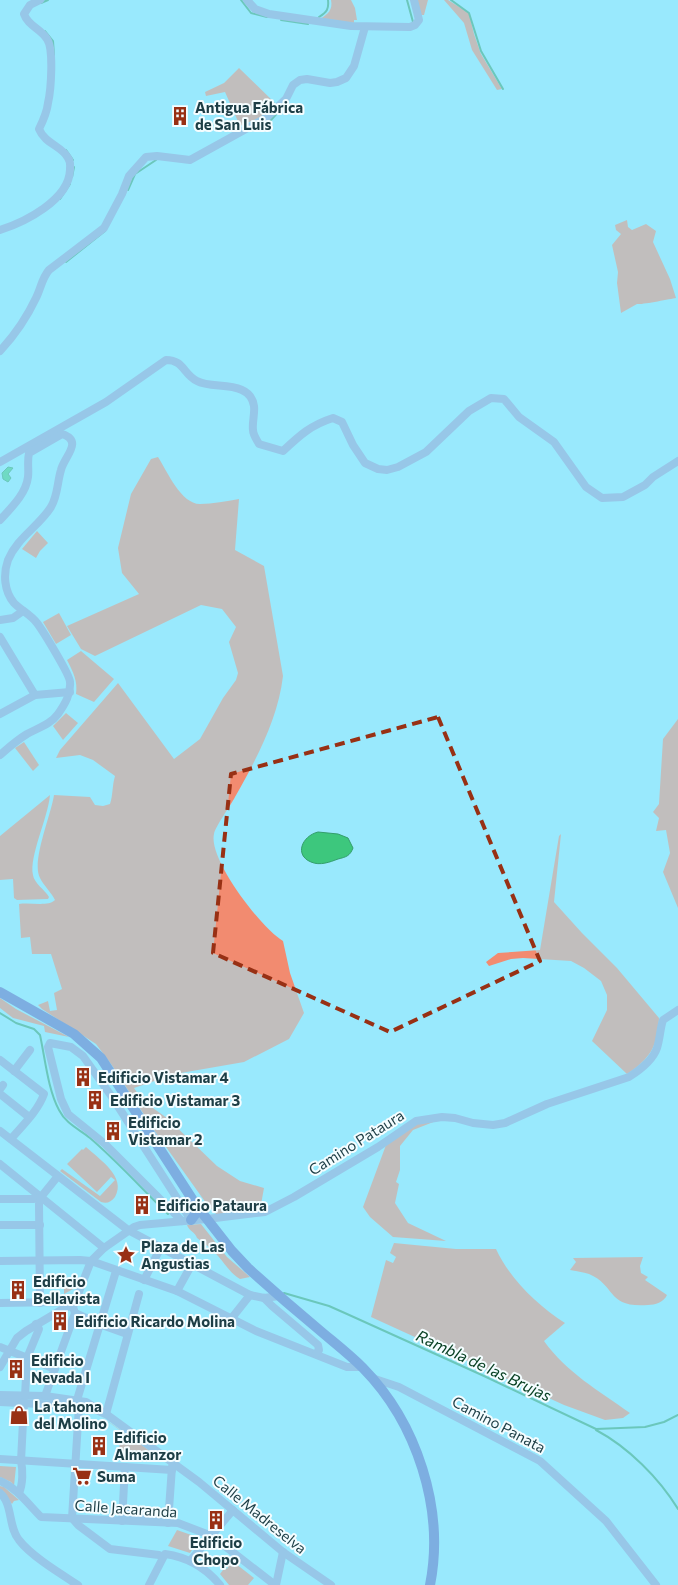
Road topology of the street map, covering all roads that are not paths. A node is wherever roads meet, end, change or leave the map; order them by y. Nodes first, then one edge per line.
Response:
1 (40, 0) edge
2 (247, 0) edge
3 (414, 0) edge
4 (364, 27) junction
5 (0, 230) edge
6 (0, 351) edge
7 (678, 461) edge
8 (0, 462) edge
9 (0, 520) edge
10 (24, 611) junction
11 (1, 621) edge
12 (0, 637) edge
13 (70, 692) junction
14 (52, 693) junction
15 (36, 695) junction
16 (63, 706) junction
17 (1, 710) edge
18 (0, 755) edge
19 (0, 992) edge
20 (678, 1010) edge
21 (85, 1042) junction
22 (30, 1050) dead end
23 (78, 1050) junction
24 (0, 1060) edge
25 (14, 1071) junction
26 (0, 1094) edge
27 (29, 1117) junction
28 (1, 1133) edge
29 (11, 1139) junction
30 (0, 1164) edge
31 (58, 1176) junction
32 (40, 1197) junction
33 (0, 1199) edge
34 (196, 1205) junction
35 (207, 1219) junction
36 (186, 1220) junction
37 (40, 1225) junction
38 (0, 1226) edge
39 (128, 1230) junction
40 (161, 1247) junction
41 (104, 1248) junction
42 (40, 1260) junction
43 (0, 1261) edge
44 (91, 1261) junction
45 (192, 1264) junction
46 (116, 1271) junction
47 (144, 1280) junction
48 (177, 1292) junction
49 (139, 1294) dead end
50 (250, 1295) junction
51 (279, 1296) junction
52 (264, 1298) junction
53 (0, 1303) edge
54 (40, 1303) junction
55 (52, 1303) junction
56 (72, 1309) junction
57 (58, 1312) junction
58 (231, 1319) junction
59 (36, 1324) junction
60 (99, 1324) junction
61 (127, 1334) junction
62 (0, 1347) edge
63 (9, 1350) junction
64 (349, 1355) junction
65 (320, 1356) junction
66 (27, 1358) junction
67 (341, 1364) junction
68 (0, 1367) edge
69 (362, 1367) junction
70 (55, 1369) junction
71 (372, 1378) junction
72 (0, 1395) edge
73 (45, 1396) junction
74 (24, 1399) junction
75 (0, 1402) edge
76 (78, 1403) junction
77 (106, 1414) junction
78 (0, 1459) edge
79 (21, 1461) junction
80 (75, 1464) junction
81 (172, 1466) junction
82 (125, 1467) junction
83 (0, 1481) edge
84 (19, 1493) junction
85 (0, 1494) edge
86 (232, 1510) junction
87 (122, 1516) junction
88 (72, 1518) junction
89 (168, 1520) junction
90 (212, 1536) junction
91 (283, 1552) junction
92 (159, 1555) dead end
93 (190, 1561) junction
94 (79, 1585) edge
95 (88, 1585) edge
96 (149, 1585) edge
97 (220, 1585) edge
98 (275, 1585) edge
99 (331, 1585) edge
100 (430, 1585) edge
101 (656, 1585) edge

1 - 5 street
2 - 4 street
3 - 4 street
4 - 6 street
7 - 8 street
9 - 10 street
10 - 11 street
10 - 13 street
12 - 15 street
13 - 14 street
13 - 16 street
14 - 15 street
14 - 16 street
15 - 17 street
16 - 18 street
19 - 21 main road
20 - 35 street, Camino Pataura
21 - 23 street
21 - 34 main road
22 - 25 street
23 - 36 street
23 - 36 street
24 - 25 street
25 - 27 street
26 - 27 street
27 - 29 street
28 - 29 street
29 - 31 street
30 - 32 street
31 - 32 street
31 - 39 street
32 - 33 street
32 - 37 street
32 - 41 street
34 - 35 main road
34 - 36 main road
35 - 36 street, Camino Pataura
35 - 51 main road
36 - 39 street, Camino Pataura
37 - 38 street
37 - 42 street
39 - 40 street
39 - 41 street
40 - 45 street
40 - 47 street
41 - 44 street
42 - 43 street
42 - 44 street
42 - 54 street
44 - 46 street
44 - 56 street
45 - 48 street
45 - 50 street
46 - 47 street
46 - 60 street
47 - 48 street
48 - 58 street
49 - 61 street
50 - 52 street
50 - 58 street
51 - 52 street
51 - 64 main road
52 - 65 street
53 - 54 street
54 - 55 street
55 - 56 street
55 - 57 street
56 - 57 street
56 - 60 street
56 - 70 street
57 - 59 street
58 - 65 street
59 - 63 street
59 - 66 street
60 - 61 street
60 - 76 street
61 - 77 street
62 - 63 street
63 - 66 street
63 - 68 street
64 - 67 street
64 - 69 main road
65 - 67 street
66 - 70 street
66 - 74 street
67 - 69 street
69 - 71 main road
70 - 73 street
71 - 100 main road
71 - 101 street, Camino Panata
72 - 74 street
73 - 74 street
73 - 76 street
74 - 75 street
74 - 76 street
74 - 79 street
76 - 77 street, Calle Madreselva
76 - 80 street
77 - 81 street, Calle Madreselva
78 - 79 street
79 - 80 street
79 - 84 street
80 - 82 street
80 - 88 street
81 - 82 street
81 - 86 street, Calle Madreselva
81 - 89 street
82 - 87 street
83 - 84 street, Calle Jacaranda
84 - 88 street, Calle Jacaranda
85 - 94 street
86 - 90 street
86 - 91 street, Calle Madreselva
87 - 88 street, Calle Jacaranda
87 - 89 street, Calle Jacaranda
88 - 92 street
89 - 90 street, Calle Jacaranda
90 - 93 street
90 - 98 street, Calle Jacaranda
91 - 98 street
91 - 99 street, Calle Madreselva
93 - 96 street
93 - 97 street
94 - 95 street

